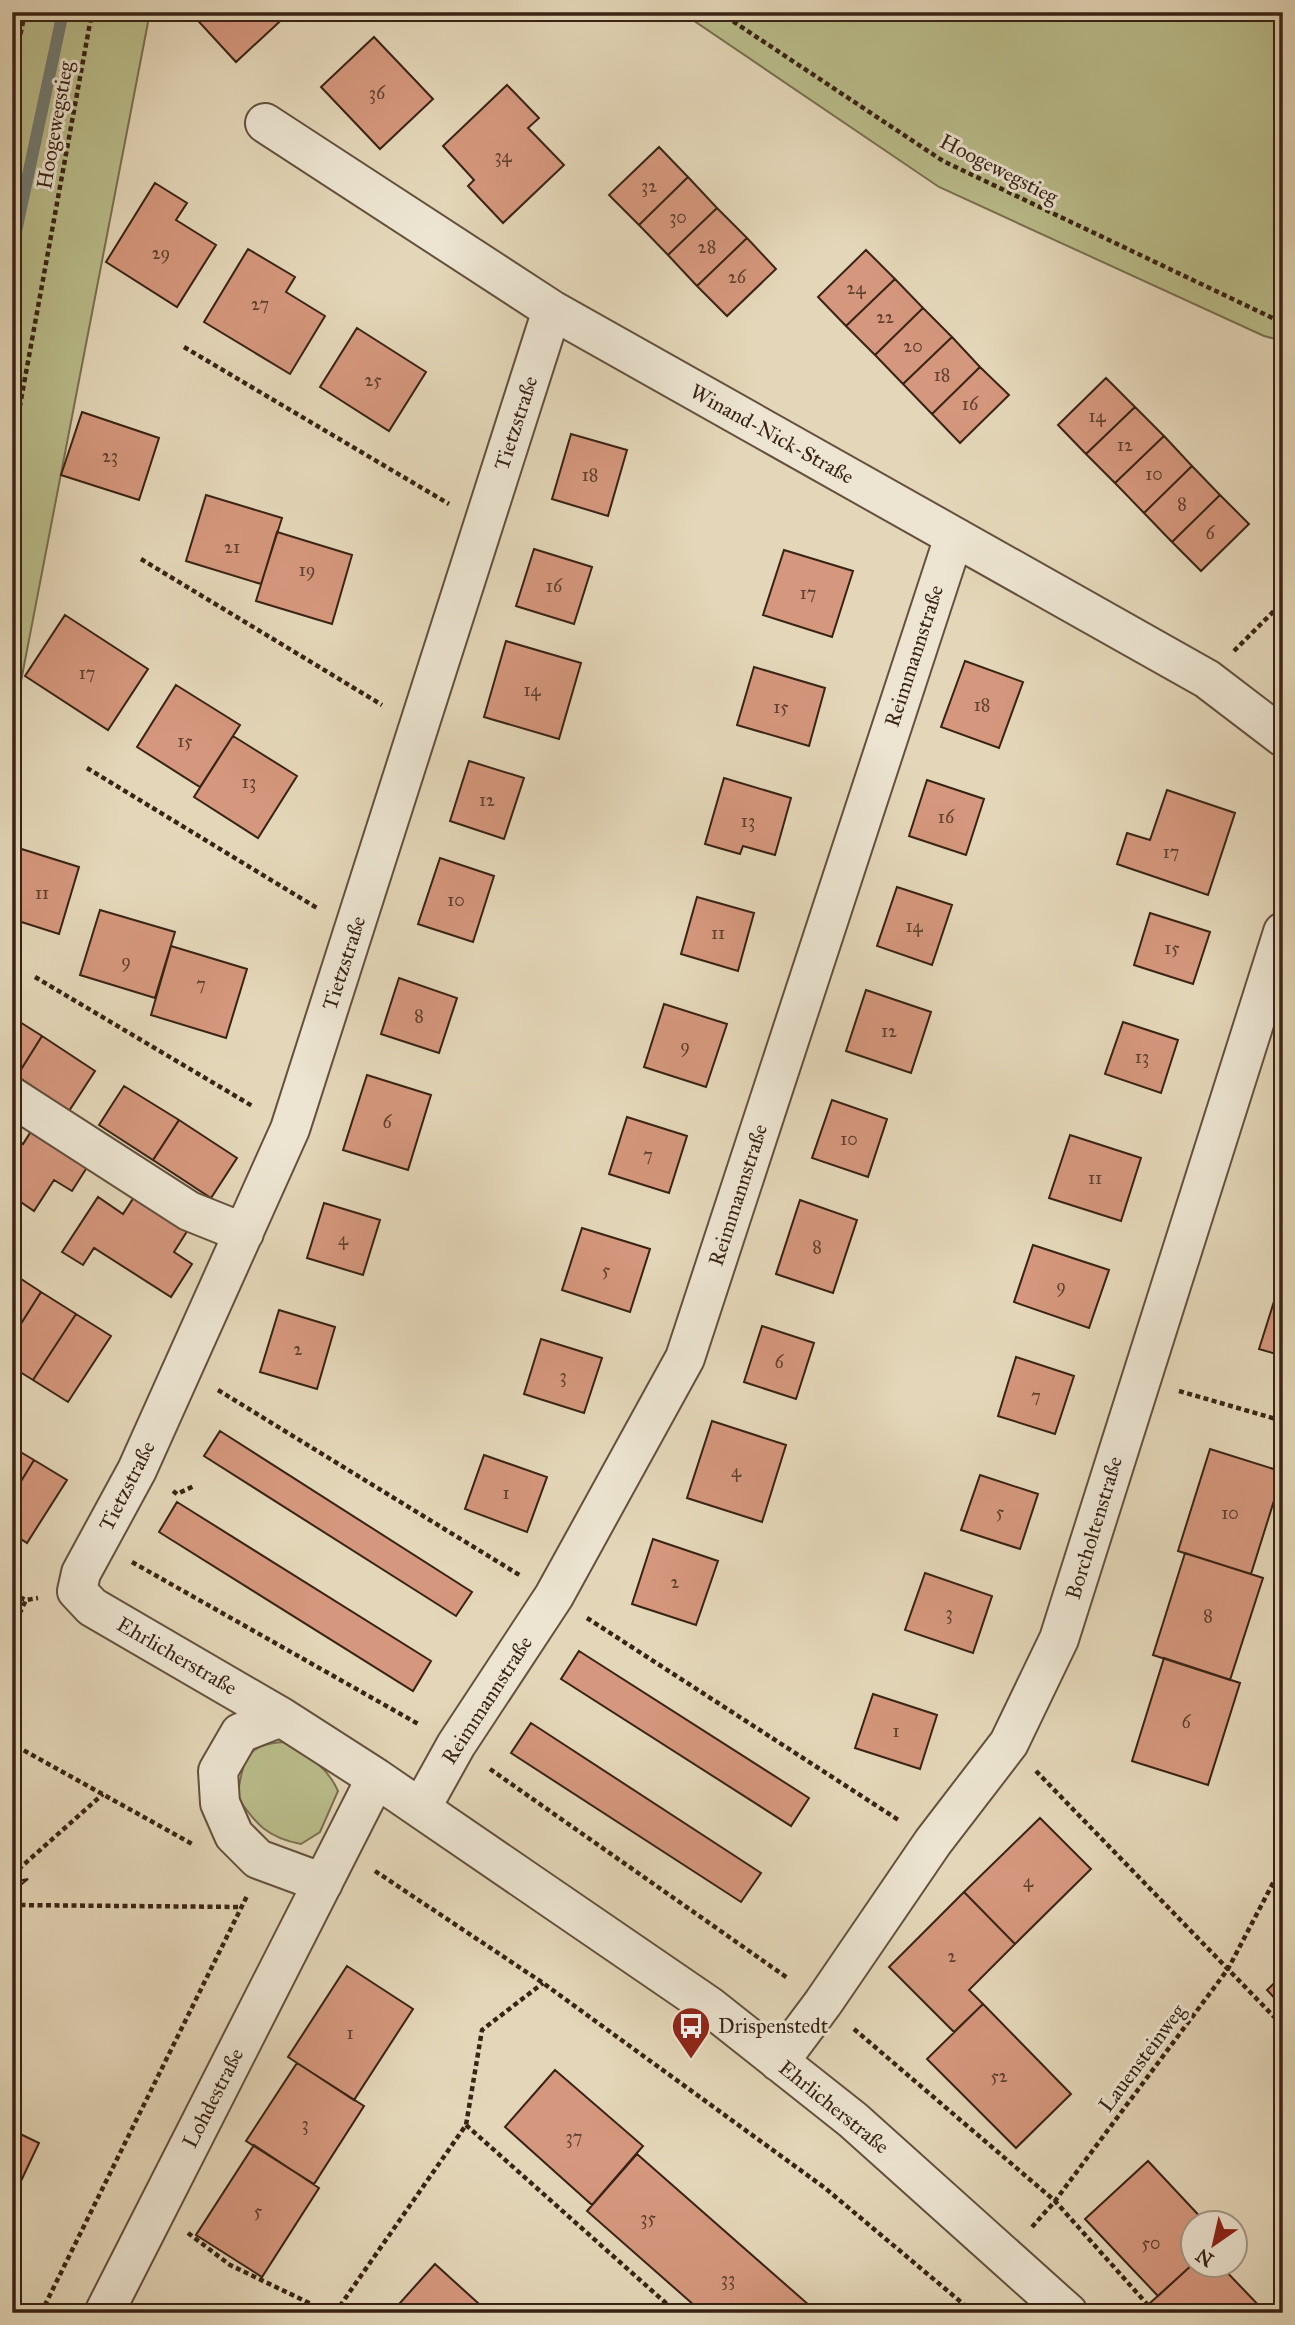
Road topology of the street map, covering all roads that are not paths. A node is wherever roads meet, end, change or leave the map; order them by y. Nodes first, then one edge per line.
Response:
1 (265, 123) dead end
2 (552, 310) junction
3 (954, 537) junction
4 (1283, 737) edge
5 (1283, 932) edge
6 (12, 1097) edge
7 (244, 1233) junction
8 (76, 1591) joint
9 (281, 1717) junction
10 (376, 1778) junction
11 (422, 1808) junction
12 (323, 1883) junction
13 (779, 2062) junction
14 (1054, 2307) edge
15 (104, 2313) edge

1 - 2 street, Winand-Nick-Straße
2 - 3 street, Winand-Nick-Straße
2 - 7 street, Tietzstraße
3 - 4 street, Winand-Nick-Straße
3 - 11 street, Reimmannstraße
5 - 13 street, Borcholtenstraße
6 - 7 street
7 - 8 street, Tietzstraße
8 - 9 street, Ehrlicherstraße
9 - 10 street, Ehrlicherstraße
9 - 12 street
10 - 11 street, Ehrlicherstraße
10 - 12 street
11 - 13 street, Ehrlicherstraße
12 - 15 street, Lohdestraße
13 - 14 street, Ehrlicherstraße

